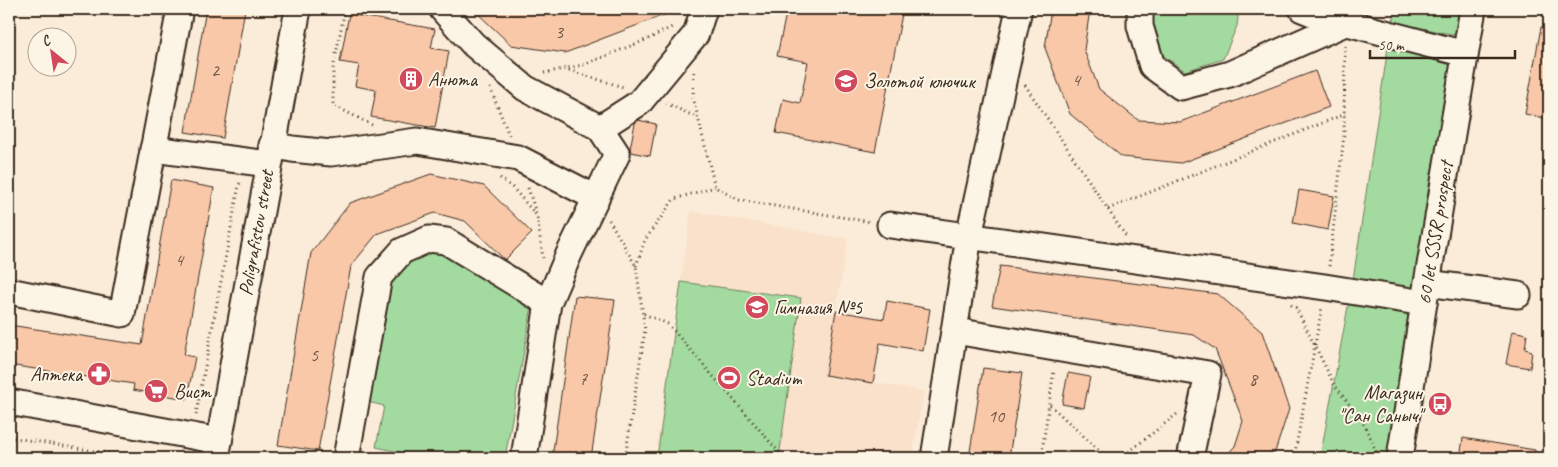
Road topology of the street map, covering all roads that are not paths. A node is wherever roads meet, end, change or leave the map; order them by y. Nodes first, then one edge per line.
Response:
1 (180, 9) edge
2 (298, 9) edge
3 (442, 9) edge
4 (1019, 9) edge
5 (1140, 9) edge
6 (1302, 9) edge
7 (1473, 9) edge
8 (704, 10) edge
9 (1345, 23) junction
10 (1465, 54) junction
11 (600, 128) junction
12 (153, 149) junction
13 (270, 155) junction
14 (596, 198) junction
15 (890, 225) road end
16 (969, 236) junction
17 (9, 291) edge
18 (1425, 293) junction
19 (1518, 295) dead end
20 (548, 303) junction
21 (955, 331) junction
22 (9, 402) edge
23 (218, 450) edge
24 (346, 458) edge
25 (524, 458) edge
26 (934, 458) edge
27 (1190, 458) edge
28 (1400, 458) edge

1 - 12 street
2 - 13 street, Poligrafistov street
3 - 11 street
4 - 16 street
5 - 9 street
6 - 9 street
7 - 10 street, 60 let SSSR prospect
8 - 11 street
9 - 10 street
10 - 18 street, 60 let SSSR prospect
11 - 14 street
12 - 13 street
12 - 17 street
13 - 14 street
13 - 23 street, Poligrafistov street
14 - 20 street
15 - 16 street
16 - 18 street
16 - 21 street
18 - 19 street
18 - 28 street, 60 let SSSR prospect
20 - 24 street
20 - 25 street
21 - 26 street
21 - 27 street
22 - 23 street

